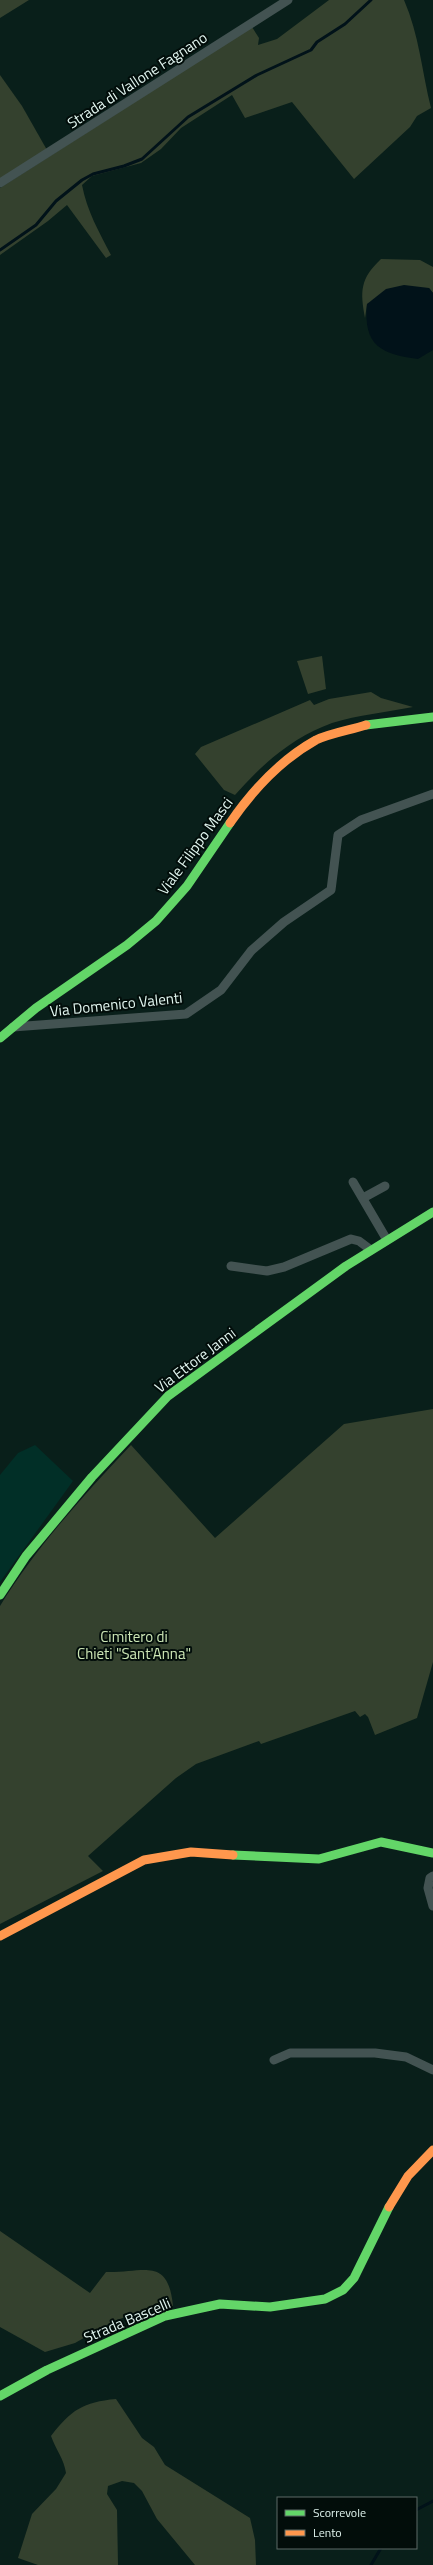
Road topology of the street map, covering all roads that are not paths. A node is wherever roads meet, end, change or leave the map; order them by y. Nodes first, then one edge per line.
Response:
1 (288, 0) edge
2 (0, 183) edge
3 (433, 717) edge
4 (433, 794) edge
5 (10, 1028) junction
6 (0, 1038) edge
7 (353, 1182) dead end
8 (385, 1186) dead end
9 (363, 1198) junction
10 (433, 1212) edge
11 (387, 1240) junction
12 (371, 1250) junction
13 (231, 1266) dead end
14 (0, 1594) edge
15 (433, 1853) edge
16 (433, 1876) edge
17 (433, 1906) edge
18 (0, 1936) edge
19 (274, 2060) dead end
20 (433, 2070) edge
21 (433, 2150) edge
22 (0, 2396) edge

1 - 2 street, Strada di Vallone Fagnano
3 - 5 street, Viale Filippo Masci
4 - 5 street, Via Domenico Valenti
5 - 6 street, Viale Filippo Masci
7 - 9 street
8 - 9 street
9 - 11 street
10 - 11 street, Via Ettore Janni
11 - 12 street, Via Ettore Janni
12 - 13 street
12 - 14 street, Via Ettore Janni
15 - 18 street
16 - 17 street
19 - 20 street
21 - 22 street, Strada Bascelli

